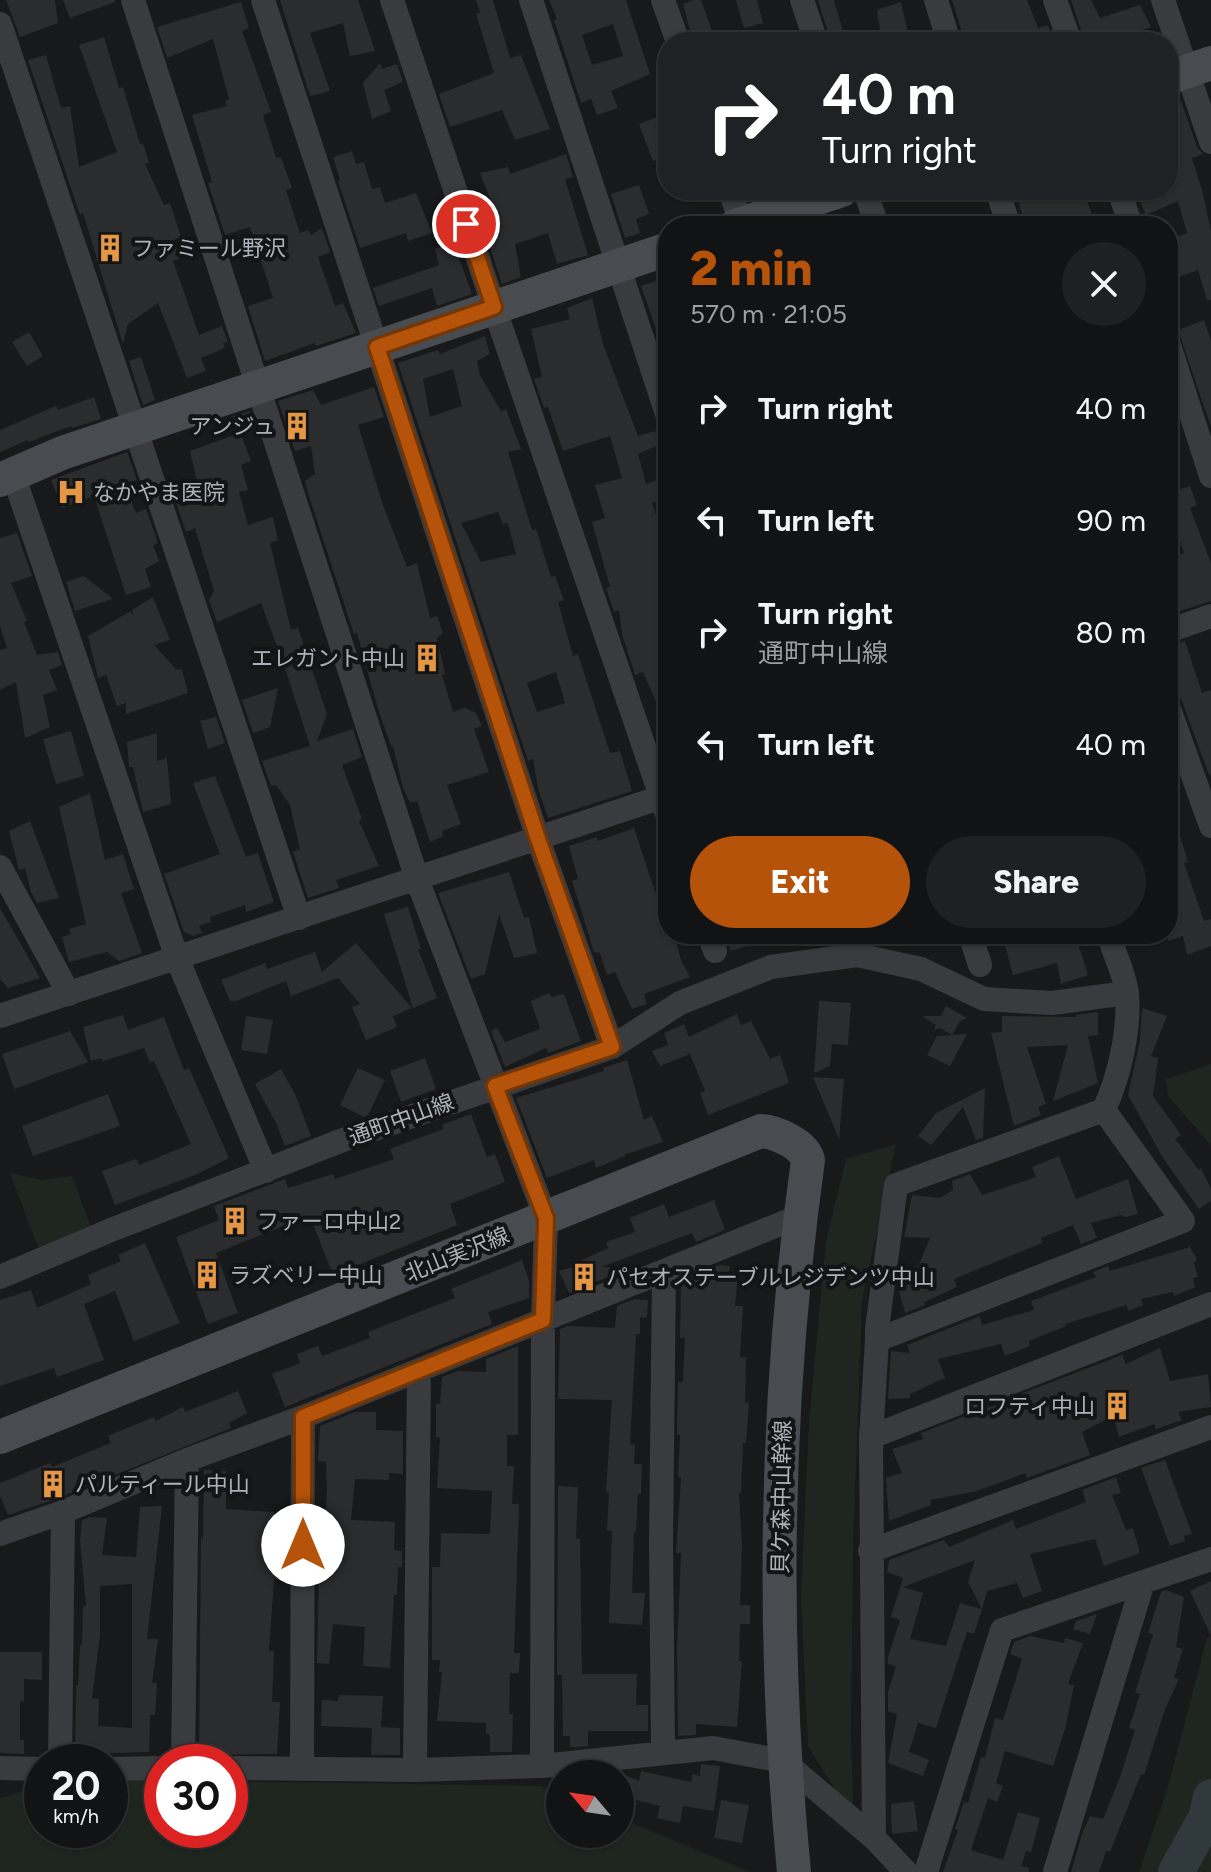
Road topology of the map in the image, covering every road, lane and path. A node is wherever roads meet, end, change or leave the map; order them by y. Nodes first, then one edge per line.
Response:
1 (133, 0) edge
2 (263, 0) edge
3 (392, 0) edge
4 (531, 0) edge
5 (663, 0) edge
6 (802, 0) edge
7 (936, 0) edge
8 (1055, 0) edge
9 (1163, 0) edge
10 (0, 24) edge
11 (674, 32) edge
12 (813, 32) edge
13 (946, 32) edge
14 (1066, 32) edge
15 (1175, 32) edge
16 (1178, 41) edge
17 (1189, 71) edge
18 (1211, 142) edge
19 (813, 200) edge
20 (766, 216) edge
21 (658, 252) edge
22 (618, 266) junction
23 (494, 307) junction
24 (377, 347) junction
25 (1178, 373) edge
26 (259, 387) junction
27 (658, 387) edge
28 (136, 428) junction
29 (1211, 476) edge
30 (6, 477) edge
31 (1211, 616) edge
32 (1178, 628) edge
33 (1178, 734) edge
34 (658, 780) edge
35 (658, 805) edge
36 (1211, 826) edge
37 (538, 839) junction
38 (0, 867) edge
39 (417, 879) junction
40 (299, 918) junction
41 (973, 944) edge
42 (1111, 944) edge
43 (177, 958) junction
44 (980, 965) dead end
45 (1127, 993) junction
46 (69, 994) junction
47 (0, 1016) edge
48 (612, 1047) junction
49 (495, 1086) junction
50 (1104, 1110) junction
51 (780, 1137) joint
52 (266, 1171) junction
53 (800, 1216) junction
54 (546, 1218) junction
55 (664, 1271) junction
56 (0, 1277) edge
57 (1211, 1304) edge
58 (543, 1320) junction
59 (877, 1340) junction
60 (419, 1370) junction
61 (303, 1417) junction
62 (1211, 1427) edge
63 (0, 1437) edge
64 (871, 1437) junction
65 (187, 1460) junction
66 (63, 1512) junction
67 (0, 1534) edge
68 (870, 1551) junction
69 (1211, 1559) edge
70 (1143, 1582) junction
71 (60, 1744) edge
72 (183, 1744) edge
73 (663, 1752) junction
74 (783, 1761) junction
75 (542, 1766) junction
76 (0, 1768) edge
77 (248, 1768) edge
78 (302, 1768) junction
79 (24, 1769) edge
80 (415, 1770) junction
81 (874, 1838) junction
82 (794, 1872) edge
83 (906, 1872) edge
84 (926, 1872) edge
85 (1055, 1872) edge

1 - 26 street
2 - 24 street
3 - 23 street
4 - 22 street
5 - 11 street
6 - 12 street
7 - 13 street
8 - 14 street
9 - 15 street
10 - 28 street
16 - 17 street
17 - 18 street
19 - 20 street
21 - 22 street
22 - 23 street
22 - 27 street
23 - 24 street
23 - 34 street
24 - 26 street
24 - 37 street
25 - 29 street
26 - 28 street
26 - 39 street
28 - 30 street
28 - 40 street
30 - 43 street
31 - 32 street
33 - 36 street
35 - 37 street
37 - 39 street
37 - 48 street
38 - 46 street
39 - 40 street
39 - 49 street
40 - 43 street
41 - 44 street
42 - 45 street
43 - 46 street
43 - 52 street
45 - 48 street, 通町中山線
45 - 50 street
46 - 47 street
48 - 49 street, 通町中山線
49 - 52 street, 通町中山線
49 - 54 street
50 - 59 street
50 - 59 street
51 - 53 street, 貝ケ森中山幹線
51 - 54 street, 北山実沢線
52 - 56 street, 通町中山線
53 - 55 street
53 - 74 street, 貝ケ森中山幹線
54 - 58 street
54 - 63 street, 北山実沢線
55 - 58 street
55 - 73 street
57 - 64 street
58 - 60 street
58 - 75 street
59 - 64 street
60 - 61 street
60 - 80 street
61 - 65 street
61 - 78 street
62 - 68 street
64 - 68 street
65 - 66 street
65 - 72 street
66 - 67 street
66 - 71 street
68 - 81 street
69 - 70 street
70 - 84 street
70 - 85 street
73 - 74 street
73 - 75 street
74 - 81 street
74 - 82 street, 貝ケ森中山幹線
75 - 80 street
76 - 79 street
77 - 78 street
78 - 80 street
81 - 83 street

